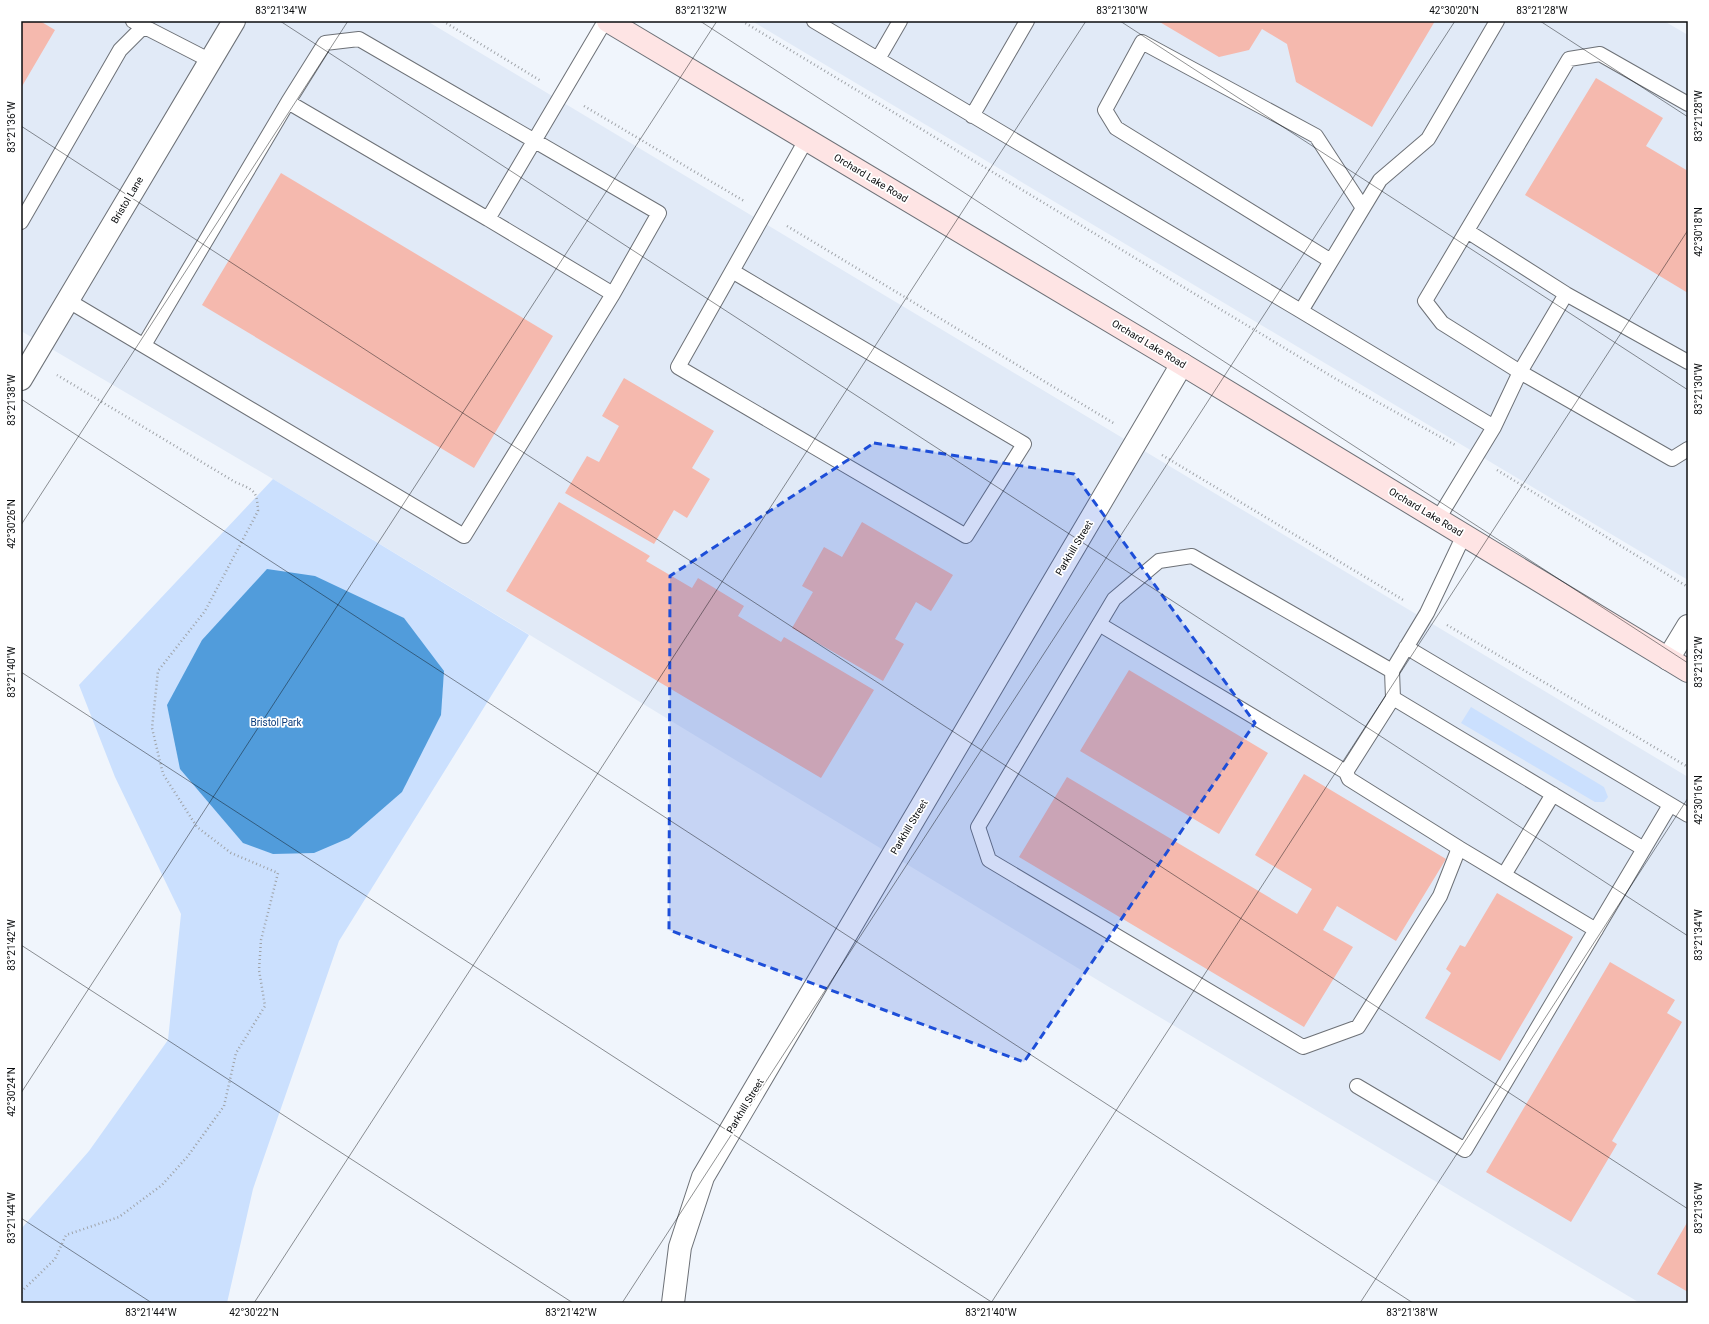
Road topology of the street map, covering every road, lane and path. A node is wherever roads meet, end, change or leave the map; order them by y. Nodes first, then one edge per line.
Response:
1 (234, 21) edge
2 (443, 21) edge
3 (606, 21) edge
4 (742, 21) edge
5 (814, 21) edge
6 (900, 21) edge
7 (1027, 21) edge
8 (1497, 21) edge
9 (140, 23) edge
10 (878, 59) junction
11 (211, 61) junction
12 (562, 93) junction
13 (288, 102) junction
14 (1688, 104) edge
15 (972, 116) junction
16 (806, 140) junction
17 (534, 141) junction
18 (1363, 208) junction
19 (765, 213) junction
20 (488, 219) junction
21 (21, 222) edge
22 (1467, 231) junction
23 (1331, 261) junction
24 (732, 271) junction
25 (613, 294) junction
26 (1566, 294) junction
27 (67, 300) junction
28 (1301, 311) junction
29 (144, 345) junction
30 (32, 360) junction
31 (1688, 362) edge
32 (1182, 364) junction
33 (1520, 372) junction
34 (21, 379) edge
35 (1494, 427) junction
36 (1139, 438) junction
37 (1688, 449) edge
38 (1476, 457) junction
39 (1438, 519) junction
40 (1464, 535) junction
41 (1688, 587) edge
42 (1427, 613) junction
43 (1099, 624) junction
44 (1688, 626) edge
45 (1406, 647) junction
46 (1668, 659) junction
47 (1392, 671) junction
48 (1688, 671) edge
49 (1393, 698) junction
50 (1688, 767) edge
51 (1346, 772) junction
52 (1553, 794) junction
53 (1670, 804) junction
54 (1688, 815) edge
55 (1459, 848) junction
56 (1644, 849) junction
57 (1504, 875) junction
58 (1596, 930) junction
59 (1357, 1086) dead end
60 (21, 1292) edge
61 (673, 1303) edge

1 - 11 street, Bristol Lane
2 - 12 path
3 - 12 lane
3 - 16 main road, Orchard Lake Road
4 - 38 path
5 - 10 lane
6 - 10 lane
7 - 15 lane
8 - 18 lane
9 - 11 lane
9 - 21 lane
10 - 15 lane
11 - 27 street, Bristol Lane
12 - 17 lane
12 - 19 path
13 - 17 lane
13 - 20 lane
13 - 29 lane
14 - 22 lane
15 - 28 lane
16 - 19 lane
16 - 32 main road, Orchard Lake Road
17 - 20 lane
17 - 25 lane
18 - 23 lane
18 - 23 lane
19 - 24 lane
19 - 36 path
20 - 25 lane
22 - 26 lane
22 - 33 lane
23 - 28 lane
24 - 24 lane
25 - 29 lane
26 - 31 lane
26 - 33 lane
27 - 29 lane
27 - 30 street, Bristol Lane
28 - 35 lane
30 - 34 street, Bristol Lane
30 - 60 path
32 - 36 street, Parkhill Street
32 - 39 main road, Orchard Lake Road
33 - 35 lane
33 - 37 lane
35 - 38 lane
36 - 42 path
36 - 61 street, Parkhill Street
38 - 39 lane
38 - 41 path
39 - 40 main road, Orchard Lake Road
40 - 42 lane
40 - 46 main road, Orchard Lake Road
42 - 45 lane
42 - 50 path
43 - 47 lane
43 - 51 lane
43 - 55 lane
44 - 46 street
45 - 47 lane
45 - 53 lane
46 - 48 main road, Orchard Lake Road
47 - 49 lane
49 - 51 lane
49 - 52 lane
51 - 55 lane
52 - 56 lane
52 - 57 lane
53 - 54 lane
53 - 56 lane
55 - 57 lane
56 - 58 lane
57 - 58 lane
58 - 59 lane

